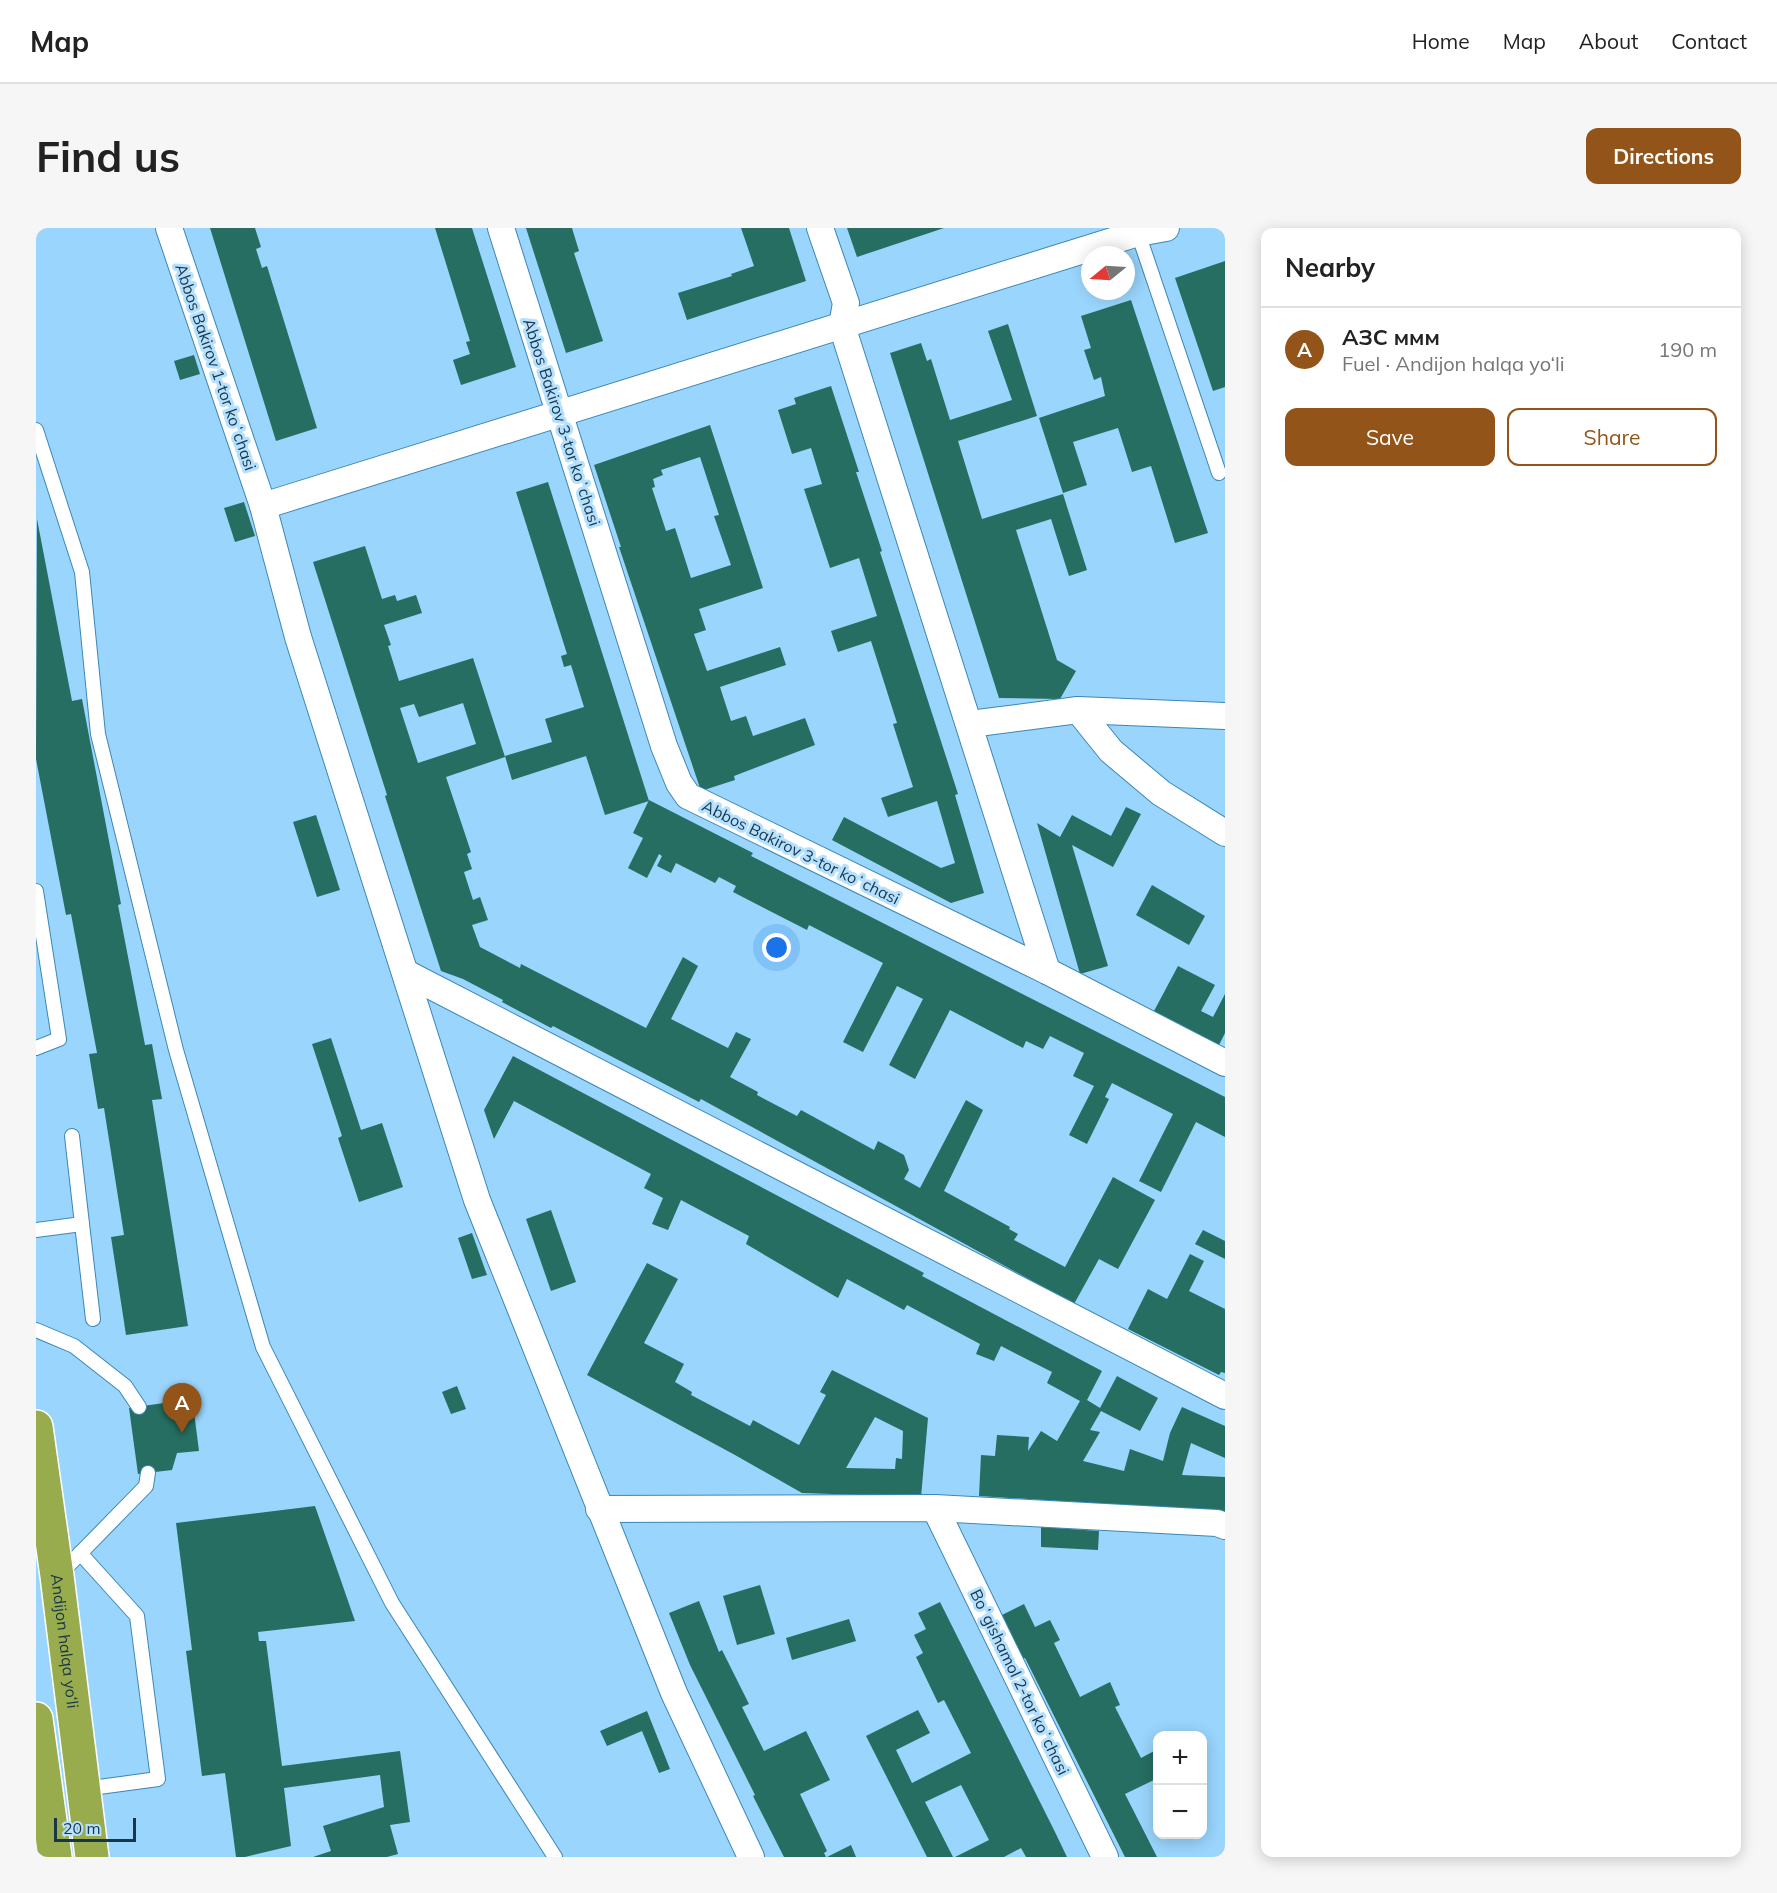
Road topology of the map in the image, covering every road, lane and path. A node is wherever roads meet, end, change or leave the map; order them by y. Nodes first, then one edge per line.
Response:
1 (169, 228) edge
2 (501, 228) edge
3 (820, 228) edge
4 (1166, 228) edge
5 (1137, 231) edge
6 (842, 326) junction
7 (560, 413) junction
8 (36, 430) edge
9 (1219, 473) dead end
10 (263, 506) junction
11 (1077, 710) junction
12 (1225, 716) edge
13 (970, 724) junction
14 (1225, 834) edge
15 (36, 897) edge
16 (1047, 971) junction
17 (406, 973) junction
18 (36, 1048) edge
19 (1225, 1063) edge
20 (72, 1136) dead end
21 (82, 1224) junction
22 (36, 1230) edge
23 (93, 1319) dead end
24 (36, 1330) edge
25 (1225, 1396) edge
26 (139, 1407) dead end
27 (36, 1427) edge
28 (148, 1473) dead end
29 (934, 1508) junction
30 (599, 1509) junction
31 (1225, 1526) edge
32 (68, 1565) junction
33 (36, 1719) edge
34 (84, 1789) junction
35 (43, 1822) edge
36 (55, 1857) edge
37 (92, 1857) edge
38 (555, 1857) edge
39 (752, 1857) edge
40 (1105, 1857) edge

1 - 10 street, Abbos Bakirov 1-tor koʻchasi
2 - 7 street, Abbos Bakirov 3-tor koʻchasi
3 - 6 street
4 - 5 street
5 - 6 street
5 - 9 lane
6 - 7 street
6 - 13 street
7 - 10 street
7 - 16 street, Abbos Bakirov 3-tor koʻchasi
8 - 38 lane
10 - 17 street, Abbos Bakirov 1-tor koʻchasi
11 - 12 street
11 - 13 street
11 - 14 street
13 - 16 street
15 - 18 lane
16 - 19 street, Abbos Bakirov 3-tor koʻchasi
17 - 25 street
17 - 30 street, Abbos Bakirov 1-tor koʻchasi
20 - 21 lane
21 - 22 lane
21 - 23 lane
24 - 26 lane
27 - 32 highway, Andijon halqa yo‘li
28 - 32 lane
29 - 30 street
29 - 31 street
29 - 40 street, Boʻgishamol 2-tor koʻchasi
30 - 39 street, Abbos Bakirov 1-tor koʻchasi
32 - 34 highway, Andijon halqa yo‘li
32 - 34 lane
33 - 35 highway
34 - 37 highway, Andijon halqa yo‘li
35 - 36 highway

